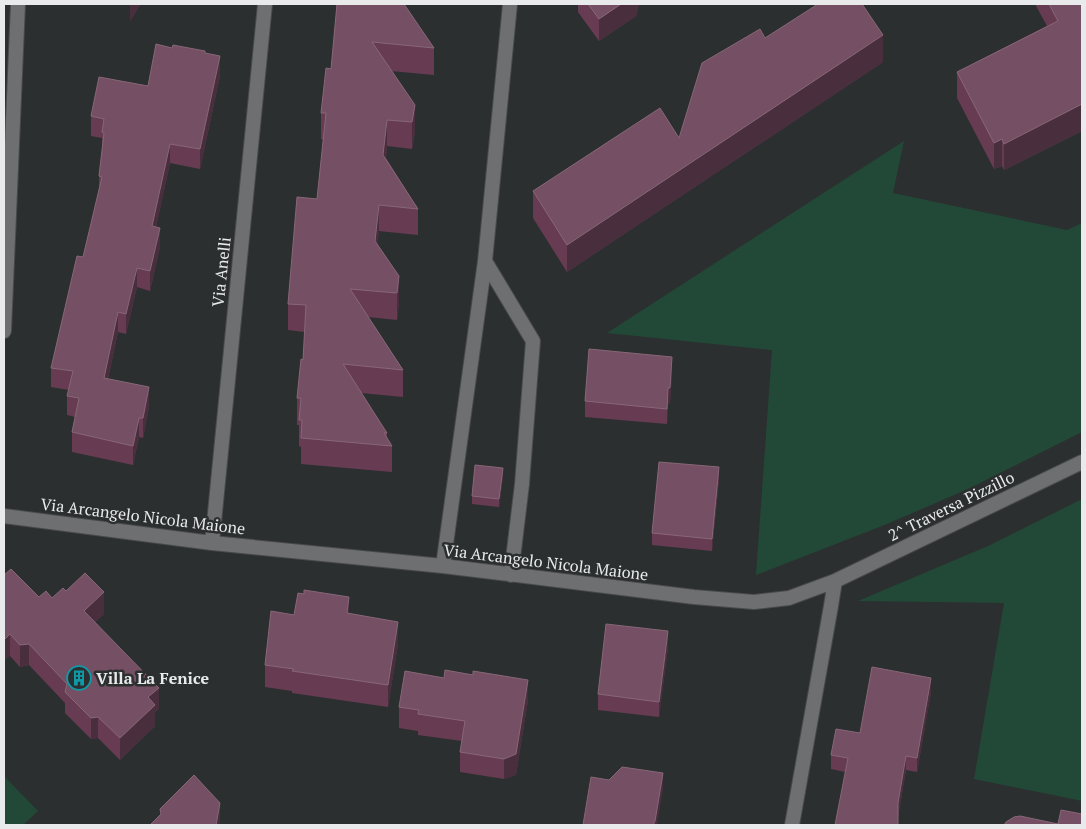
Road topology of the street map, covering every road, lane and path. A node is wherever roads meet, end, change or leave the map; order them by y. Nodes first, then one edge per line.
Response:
1 (18, 4) edge
2 (265, 4) edge
3 (510, 4) edge
4 (485, 261) junction
5 (4, 331) edge
6 (1082, 462) edge
7 (4, 516) edge
8 (212, 543) junction
9 (443, 566) junction
10 (511, 574) junction
11 (835, 581) junction
12 (792, 825) edge

1 - 5 street
2 - 8 street, Via Anelli
3 - 4 street
4 - 9 street
4 - 10 street
6 - 11 street, 2^ Traversa Pizzillo
7 - 8 street, Via Arcangelo Nicola Maione
8 - 9 street, Via Arcangelo Nicola Maione
9 - 10 street, Via Arcangelo Nicola Maione
10 - 11 street, Via Arcangelo Nicola Maione
11 - 12 street

